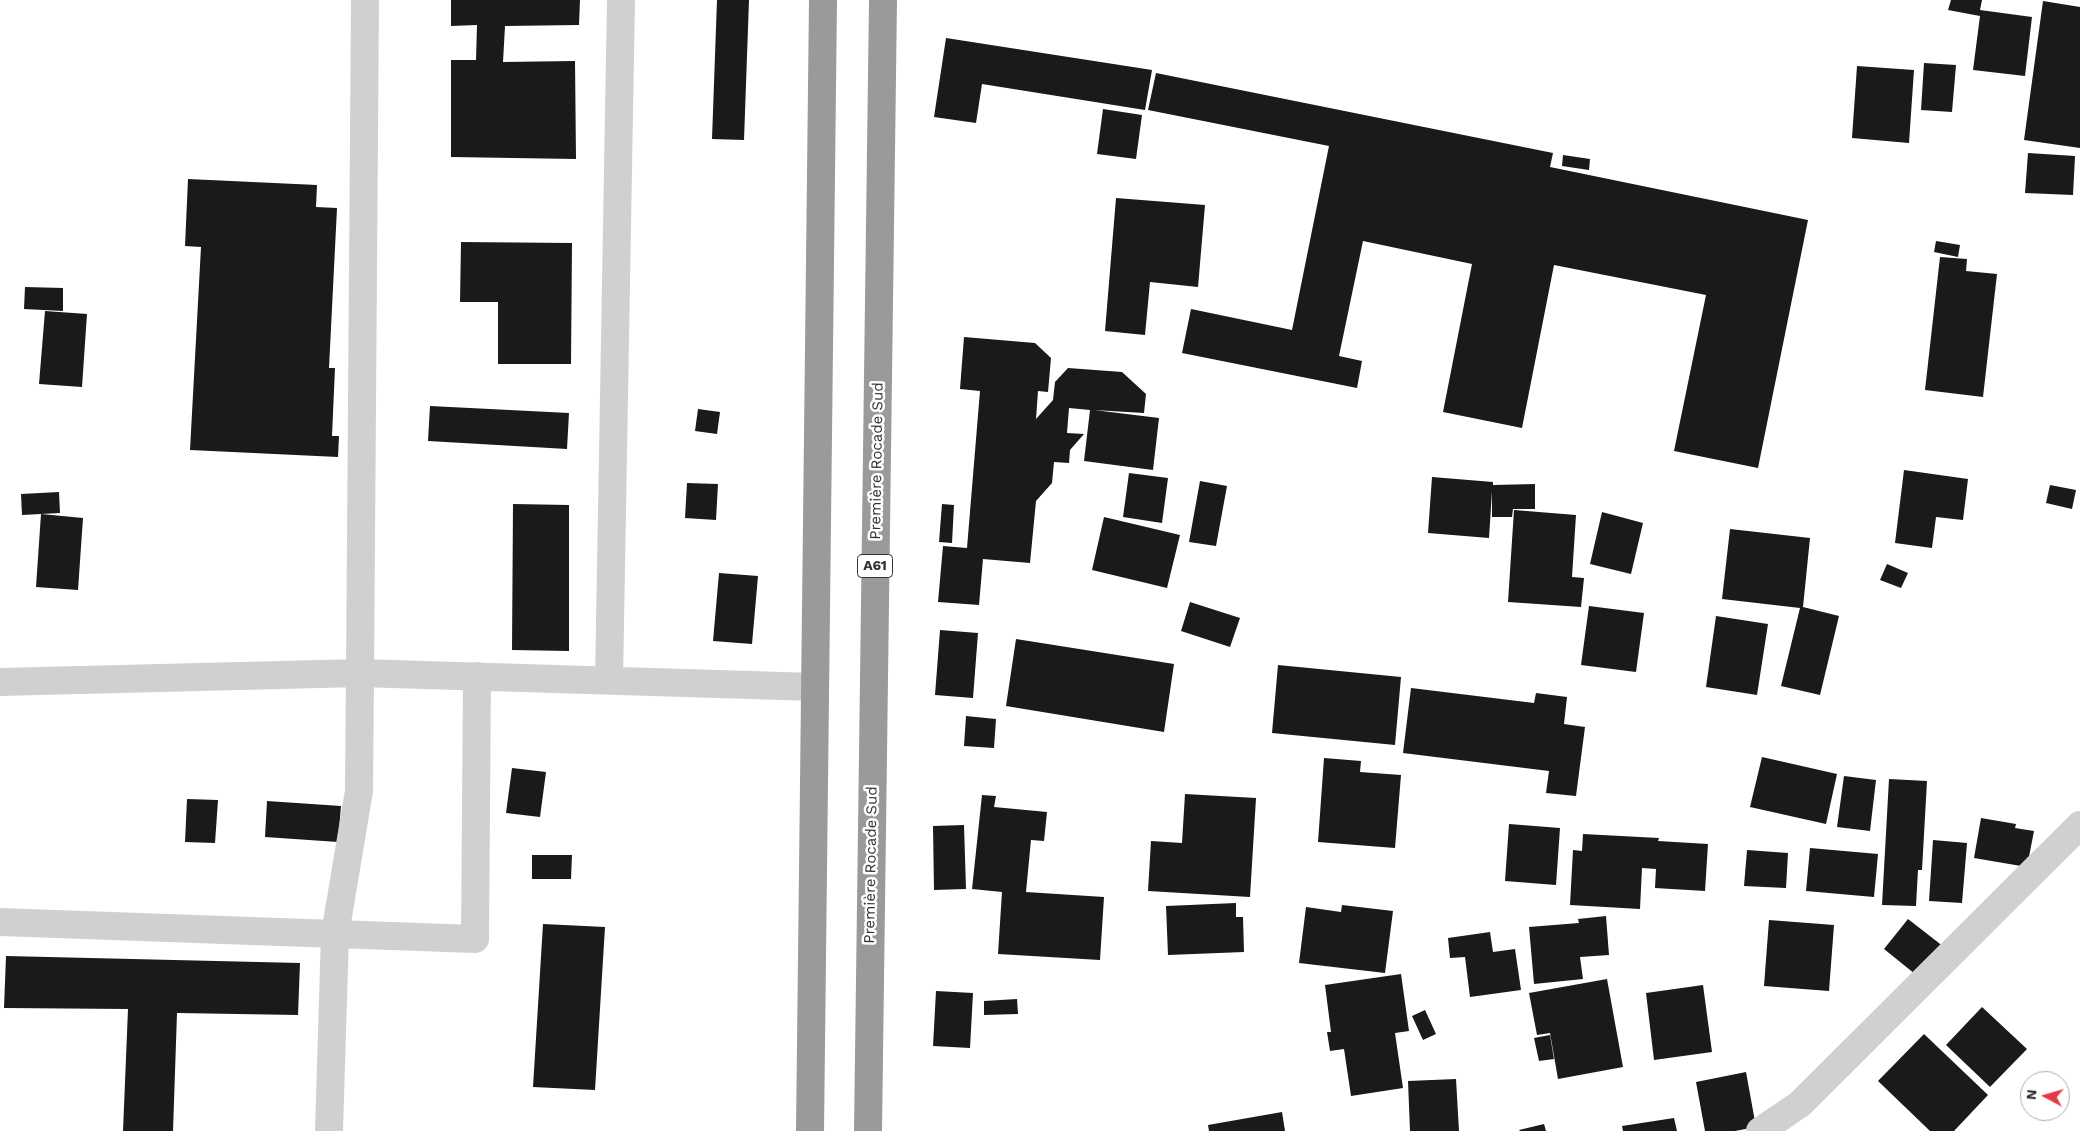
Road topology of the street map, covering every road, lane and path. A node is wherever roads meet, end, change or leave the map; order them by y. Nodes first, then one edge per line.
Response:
1 (365, 0) edge
2 (621, 0) edge
3 (823, 0) edge
4 (883, 0) edge
5 (360, 673) junction
6 (477, 676) junction
7 (609, 680) junction
8 (0, 682) edge
9 (815, 686) junction
10 (2080, 825) edge
11 (0, 922) edge
12 (335, 934) junction
13 (329, 1131) edge
14 (810, 1131) edge
15 (868, 1131) edge
16 (1760, 1131) edge

1 - 5 street
2 - 7 street
3 - 9 highway
4 - 15 highway, Première Rocade Sud / A61
5 - 6 street
5 - 8 street
5 - 12 street
6 - 7 street
6 - 12 street
7 - 9 street
9 - 14 highway
10 - 16 street
11 - 12 street
12 - 13 street

